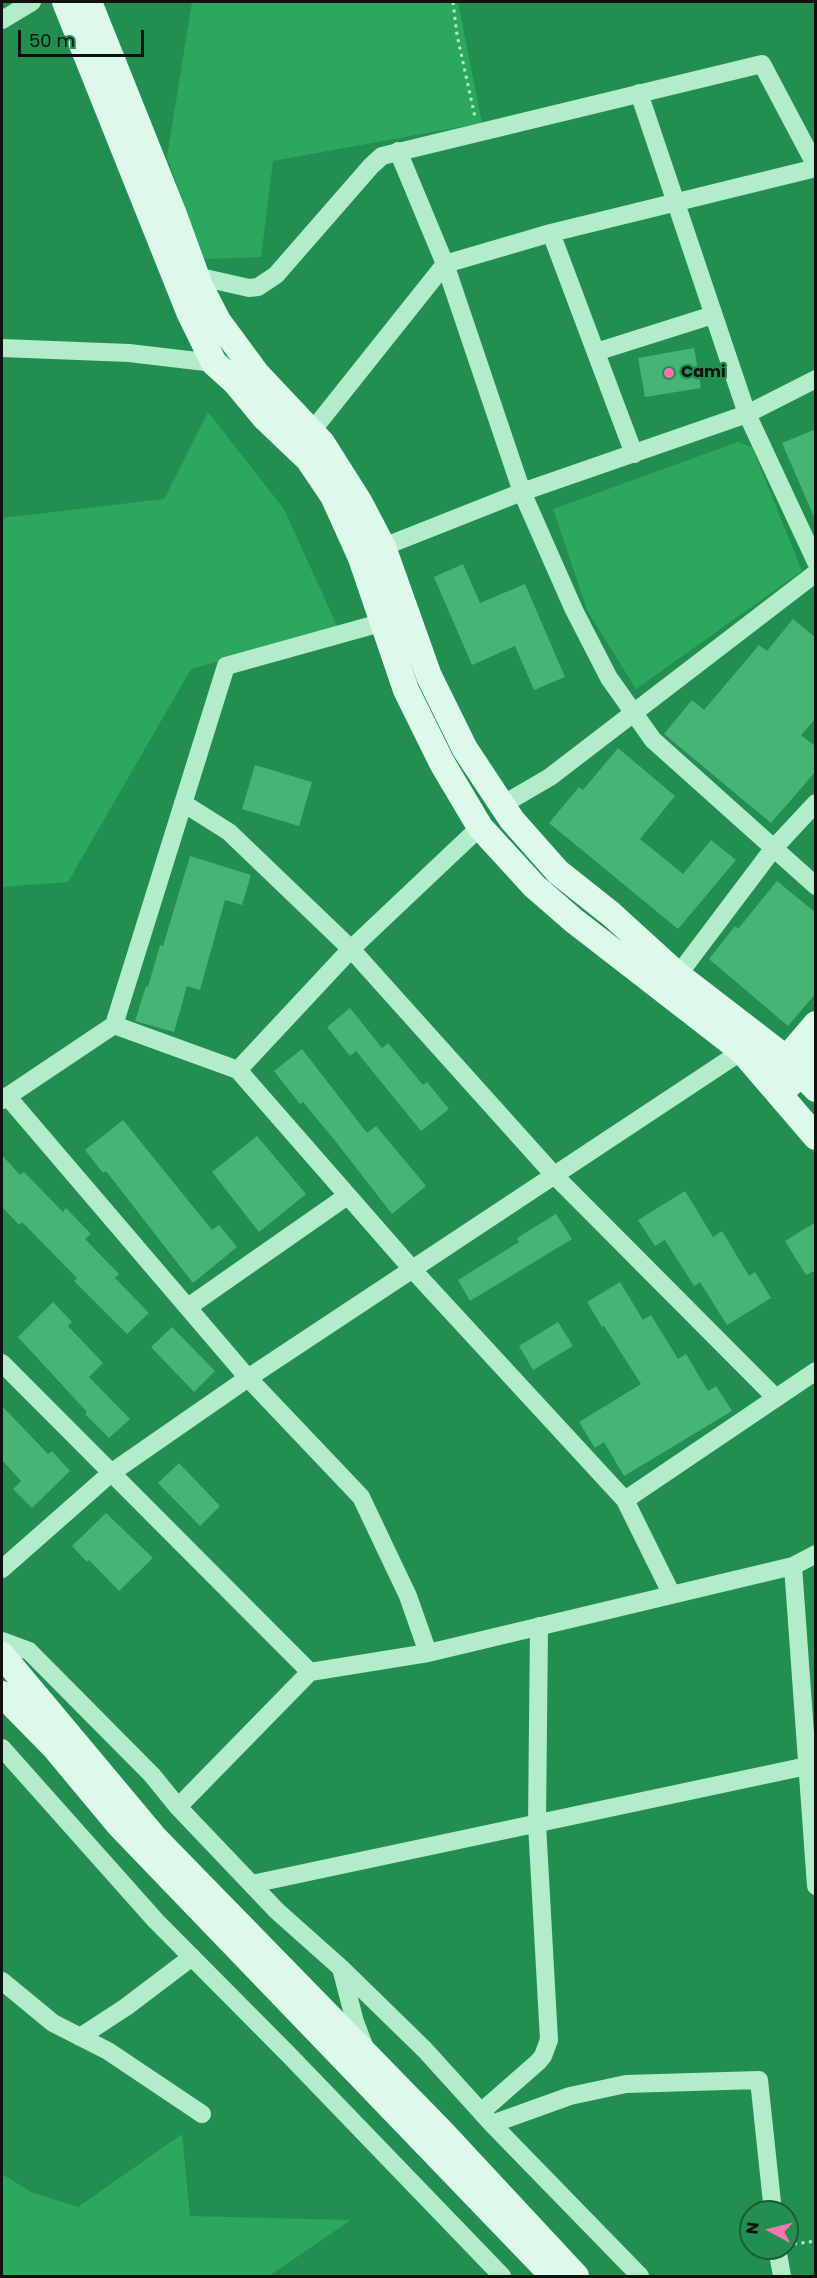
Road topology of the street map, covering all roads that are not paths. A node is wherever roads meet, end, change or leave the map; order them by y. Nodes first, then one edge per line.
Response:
1 (32, 2) edge
2 (65, 2) edge
3 (88, 2) edge
4 (2, 20) edge
5 (639, 93) junction
6 (398, 151) junction
7 (816, 167) edge
8 (677, 203) junction
9 (551, 233) junction
10 (445, 264) junction
11 (196, 276) junction
12 (713, 315) junction
13 (2, 348) edge
14 (596, 352) junction
15 (214, 363) junction
16 (816, 379) edge
17 (747, 414) junction
18 (312, 432) junction
19 (634, 454) junction
20 (522, 492) junction
21 (383, 548) junction
22 (816, 562) edge
23 (816, 573) edge
24 (384, 622) junction
25 (633, 712) junction
26 (183, 803) junction
27 (816, 803) edge
28 (502, 805) junction
29 (480, 827) junction
30 (773, 849) junction
31 (816, 886) edge
32 (351, 949) junction
33 (678, 975) junction
34 (816, 1024) edge
35 (114, 1025) junction
36 (742, 1051) junction
37 (805, 1069) edge
38 (238, 1070) junction
39 (774, 1088) junction
40 (4, 1098) edge
41 (816, 1137) edge
42 (554, 1175) junction
43 (347, 1196) junction
44 (412, 1269) junction
45 (188, 1308) junction
46 (2, 1363) edge
47 (816, 1371) edge
48 (248, 1378) junction
49 (776, 1398) junction
50 (111, 1473) junction
51 (626, 1500) junction
52 (816, 1554) edge
53 (793, 1566) junction
54 (2, 1569) edge
55 (672, 1595) junction
56 (539, 1626) junction
57 (2, 1641) edge
58 (428, 1653) junction
59 (2, 1655) edge
60 (310, 1672) junction
61 (2, 1694) edge
62 (5, 1750) edge
63 (811, 1766) edge
64 (178, 1807) junction
65 (537, 1824) junction
66 (252, 1884) junction
67 (816, 1886) edge
68 (192, 1957) junction
69 (341, 1968) junction
70 (2, 1981) edge
71 (80, 2037) junction
72 (368, 2055) junction
73 (202, 2114) dead end
74 (487, 2118) junction
75 (772, 2200) edge
76 (779, 2260) edge
77 (501, 2277) edge
78 (553, 2277) edge
79 (576, 2277) edge
80 (640, 2277) edge
81 (782, 2277) edge

1 - 4 street
2 - 15 street
3 - 11 street
5 - 6 street
5 - 7 street
5 - 8 street
6 - 10 street
6 - 11 street
7 - 8 street
8 - 9 street
8 - 12 street
9 - 10 street
9 - 14 street
10 - 18 street
10 - 20 street
11 - 18 street
12 - 14 street
12 - 17 street
13 - 15 street
14 - 19 street
15 - 24 street
16 - 17 street
17 - 19 street
17 - 22 street
18 - 21 street
19 - 20 street
20 - 21 street
20 - 25 street
21 - 28 street
23 - 25 street
24 - 26 street
24 - 29 street
25 - 28 street
25 - 30 street
26 - 32 street
26 - 35 street
27 - 30 street
28 - 33 street
29 - 32 street
29 - 36 street
30 - 31 street
30 - 33 street
32 - 38 street
32 - 42 street
33 - 37 street
34 - 37 street
35 - 38 street
35 - 40 street
36 - 39 street
36 - 42 street
37 - 39 street
38 - 43 street
39 - 41 street
40 - 45 street
42 - 44 street
42 - 49 street
43 - 44 street
43 - 45 street
44 - 48 street
44 - 51 street
45 - 48 street
46 - 50 street
47 - 49 street
48 - 50 street
48 - 58 street
49 - 51 street
50 - 54 street
50 - 60 street
51 - 55 street
52 - 53 street
53 - 55 street
53 - 63 street
55 - 56 street
56 - 58 street
56 - 65 street
57 - 64 street
58 - 60 street
59 - 72 street
60 - 64 street
61 - 78 street
62 - 68 street
63 - 65 street
63 - 67 street
64 - 66 street
65 - 66 street
65 - 74 street
66 - 69 street
68 - 71 street
68 - 77 street
69 - 72 street
69 - 74 street
70 - 71 street
71 - 73 street
72 - 79 street
74 - 75 street
74 - 80 street
76 - 81 street

